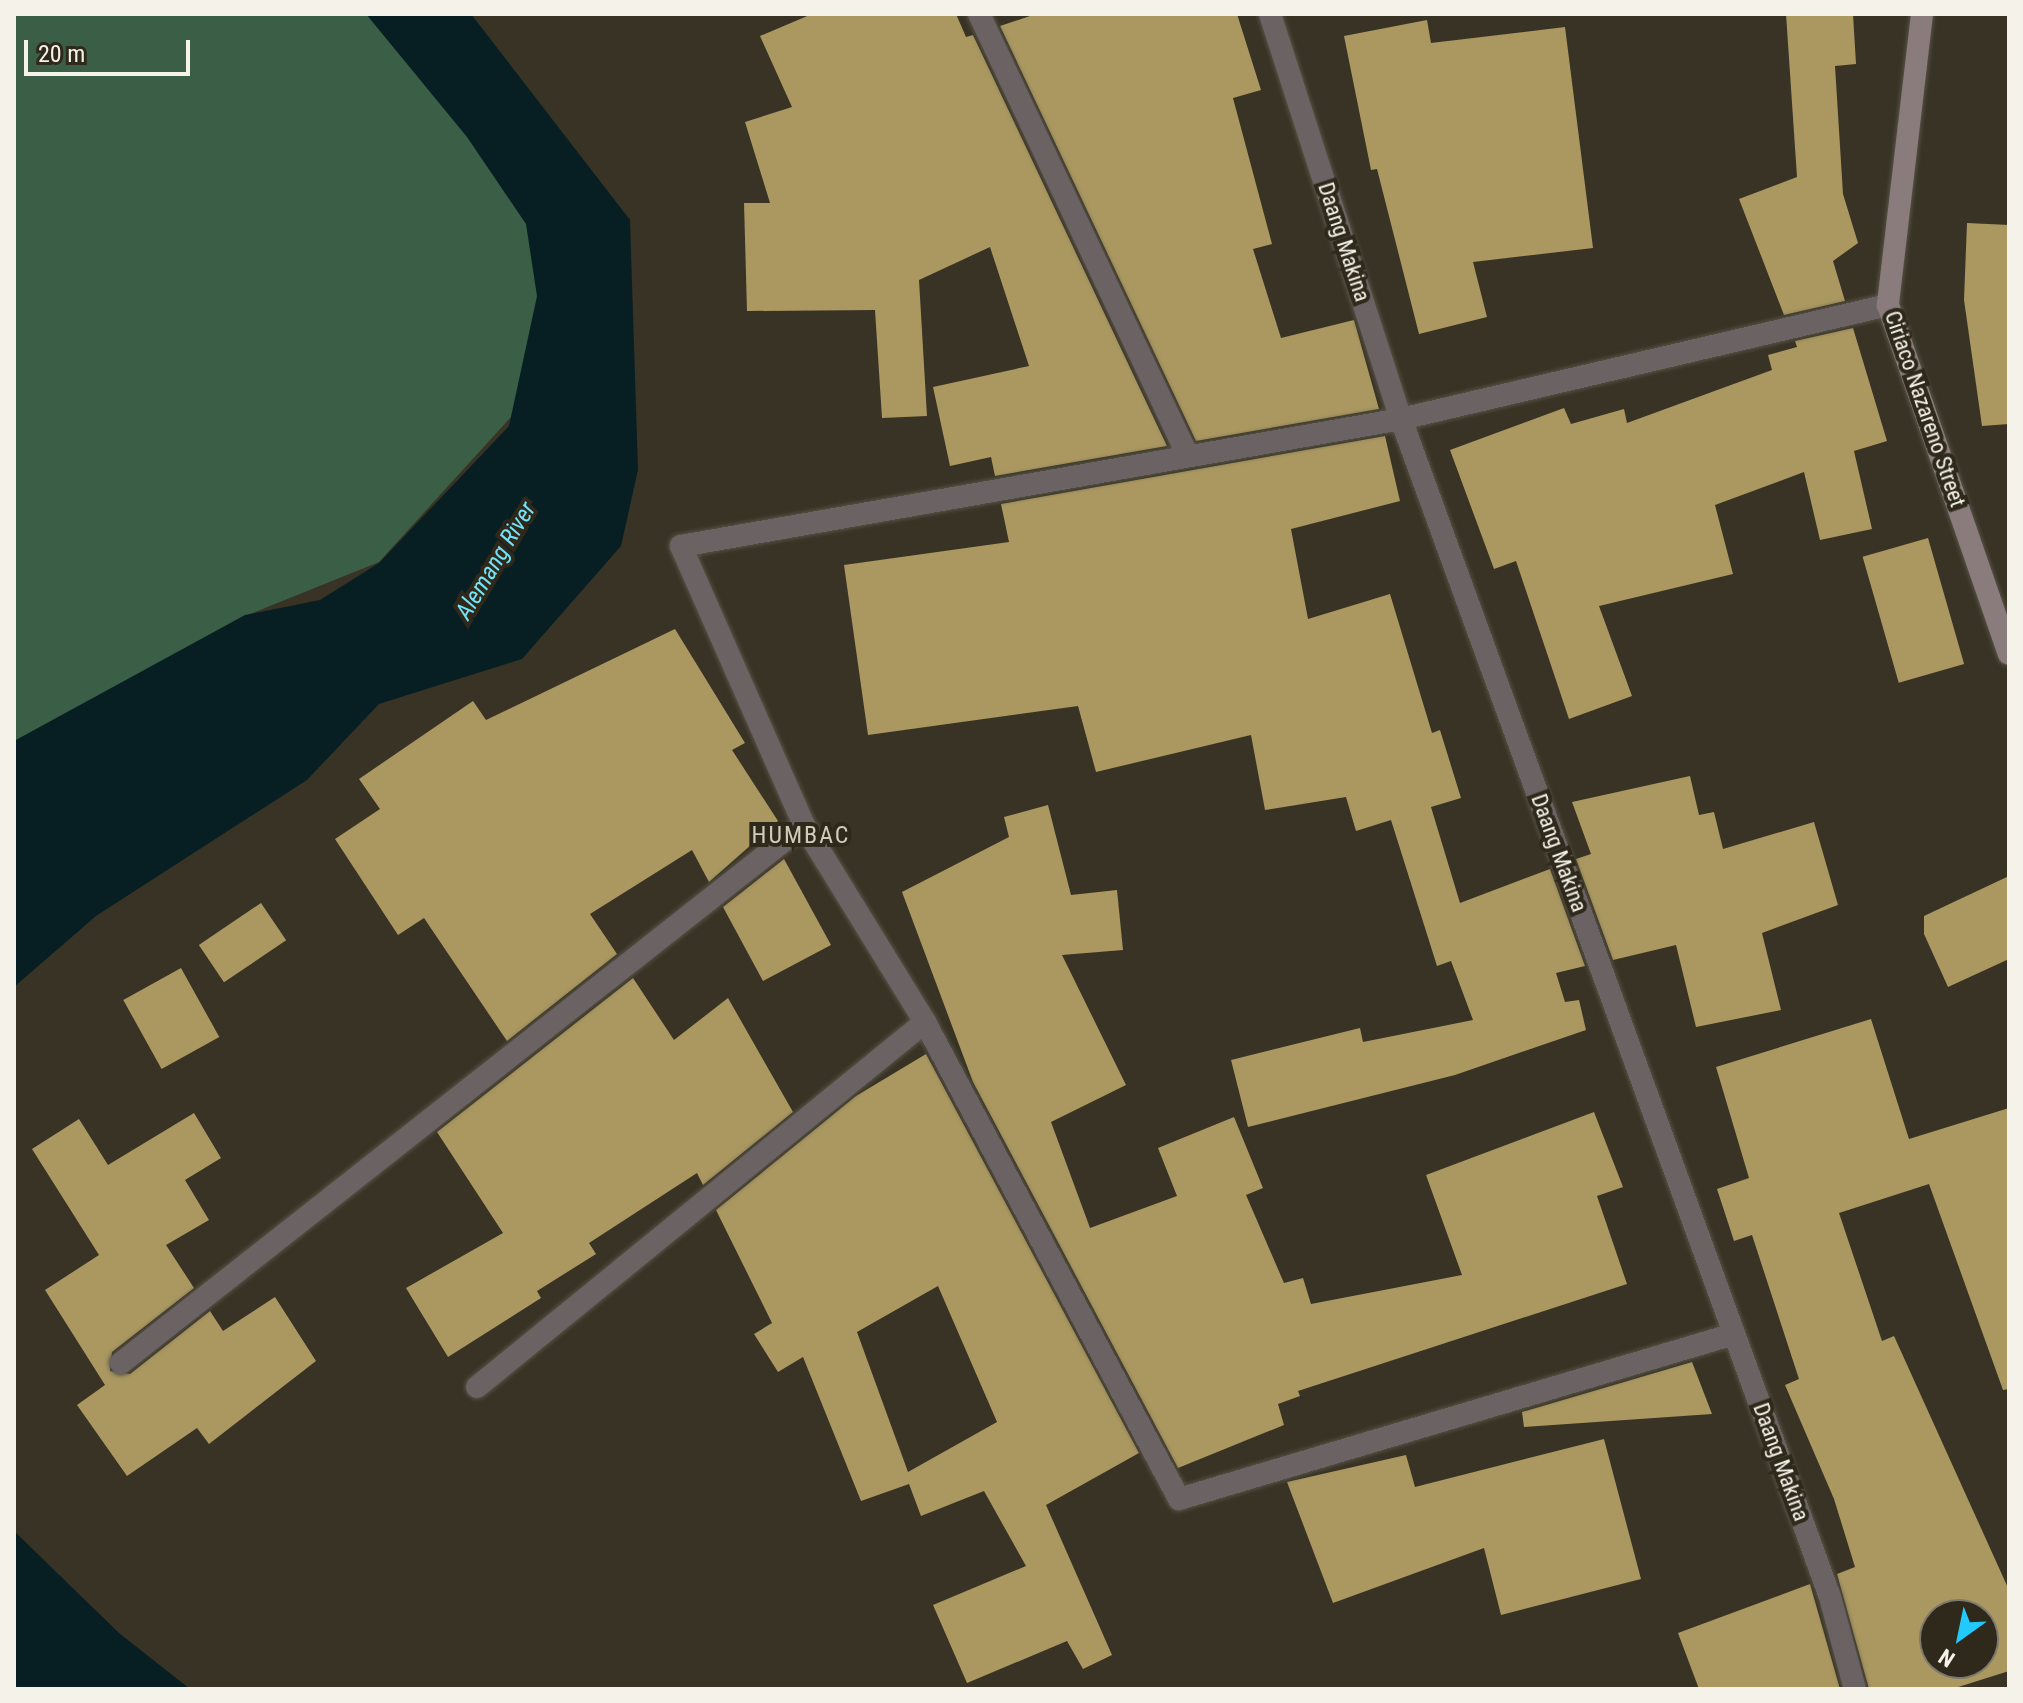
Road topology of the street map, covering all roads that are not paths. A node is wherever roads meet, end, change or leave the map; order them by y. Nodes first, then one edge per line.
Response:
1 (979, 14) edge
2 (1270, 14) edge
3 (1922, 14) edge
4 (1888, 305) junction
5 (1401, 419) junction
6 (1187, 455) junction
7 (2009, 654) edge
8 (804, 825) junction
9 (925, 1022) junction
10 (1734, 1334) junction
11 (121, 1363) dead end
12 (477, 1387) dead end
13 (1855, 1689) edge

1 - 6 street
2 - 5 street, Daang Makina
3 - 4 main road, Ciriaco Nazareno Street
4 - 5 street
4 - 7 main road, Ciriaco Nazareno Street
5 - 6 street
5 - 10 street, Daang Makina
6 - 8 street
8 - 9 street
8 - 11 street
9 - 10 street
9 - 12 street
10 - 13 street, Daang Makina

